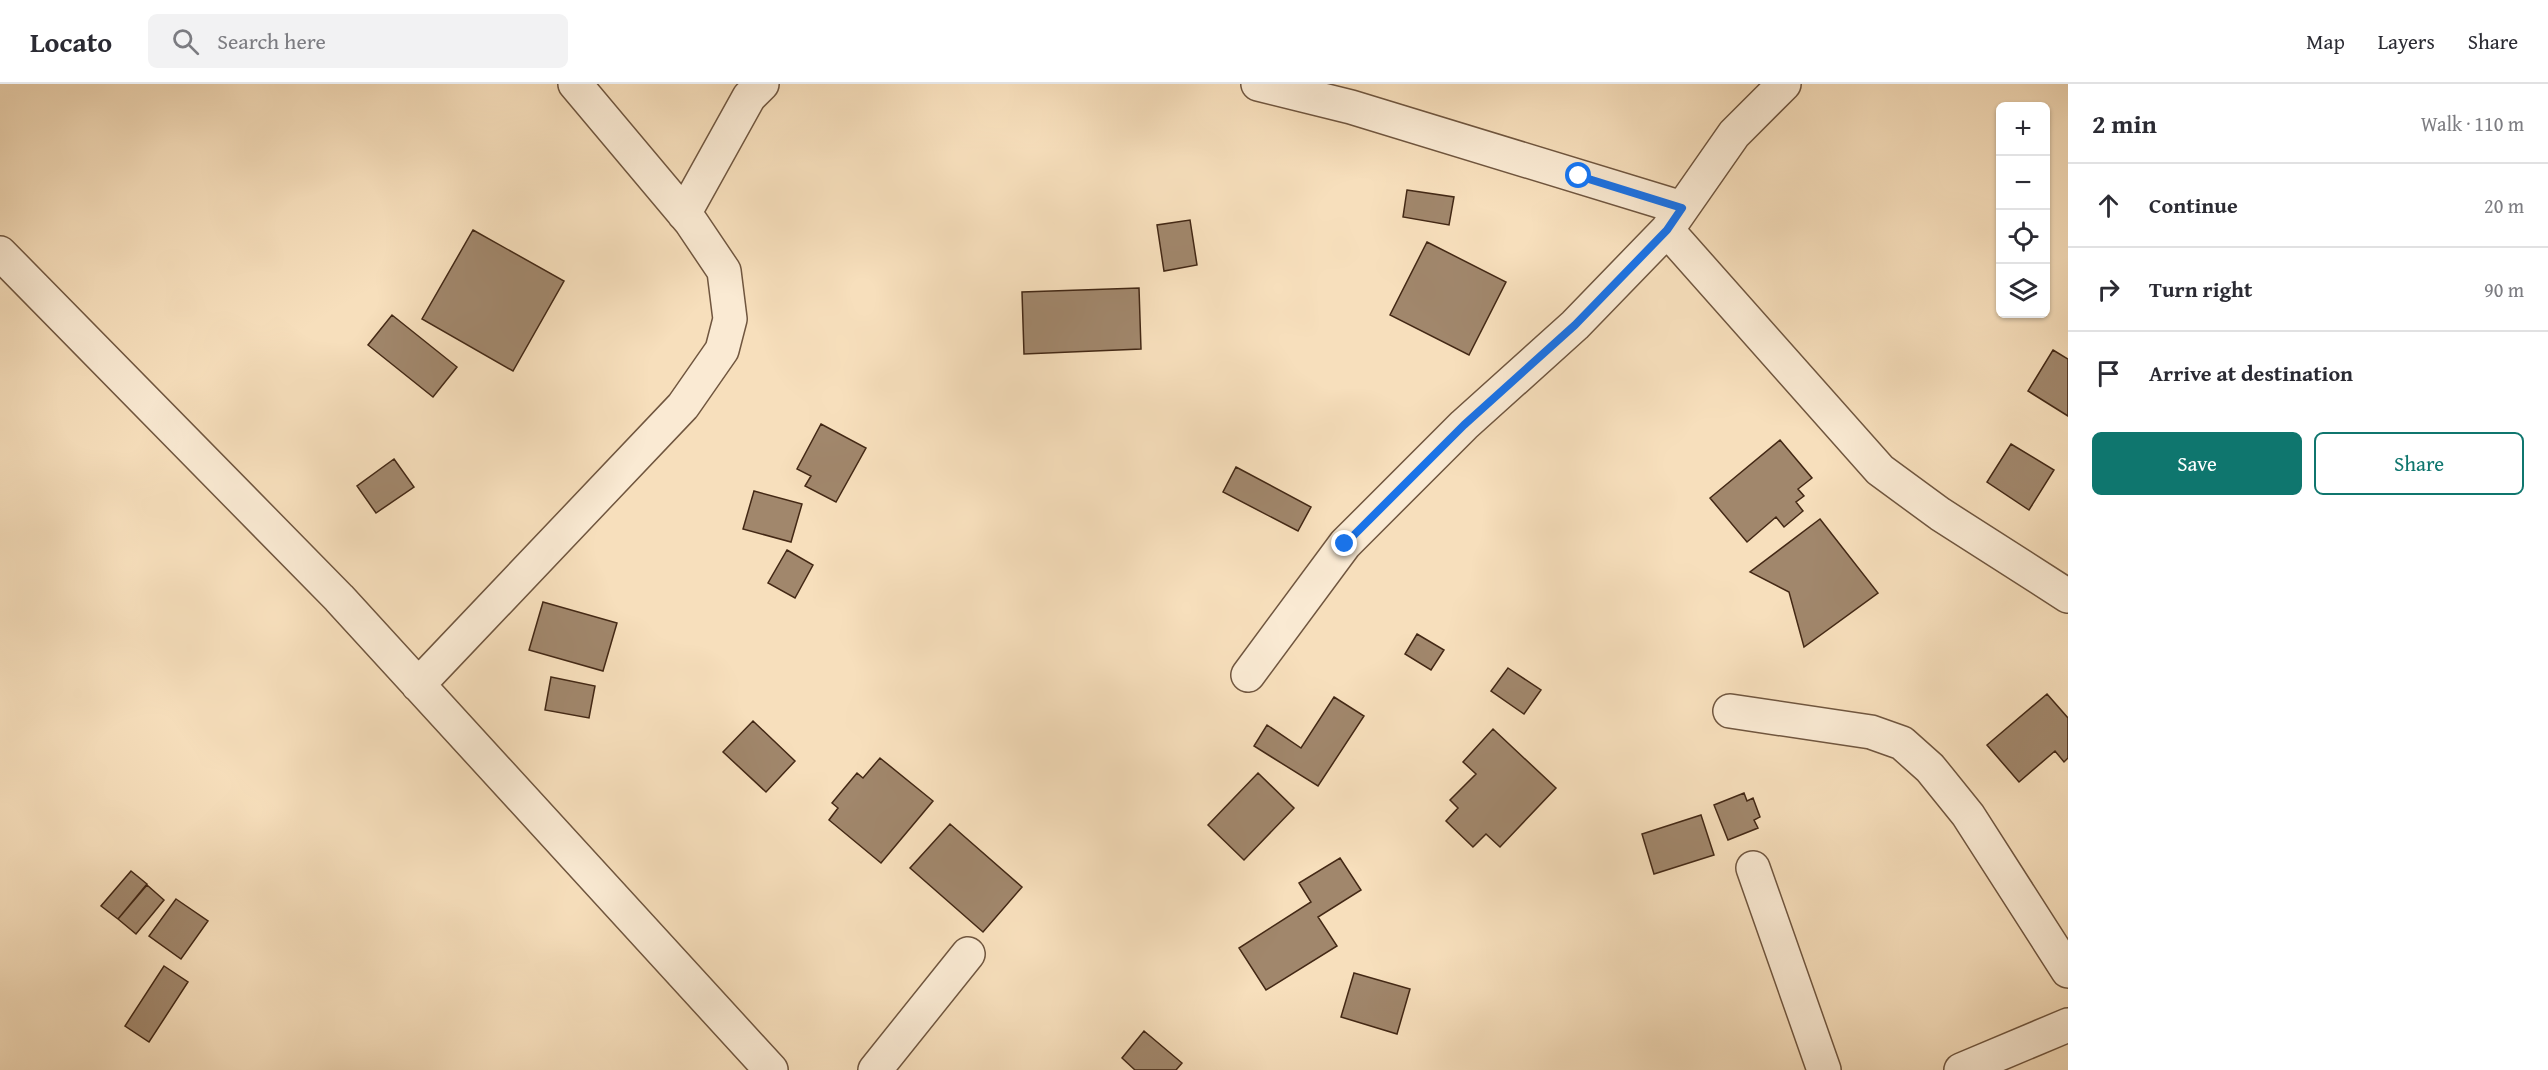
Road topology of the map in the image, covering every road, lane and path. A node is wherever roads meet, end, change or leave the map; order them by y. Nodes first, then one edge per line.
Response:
1 (575, 84) edge
2 (762, 84) edge
3 (1258, 84) edge
4 (1784, 84) edge
5 (684, 214) junction
6 (1675, 219) junction
7 (0, 253) edge
8 (2068, 596) edge
9 (1248, 675) dead end
10 (418, 685) junction
11 (1730, 711) dead end
12 (1752, 868) dead end
13 (968, 954) dead end
14 (2068, 972) edge
15 (2068, 1025) edge
16 (771, 1070) edge
17 (875, 1070) edge
18 (1824, 1070) edge
19 (1961, 1070) edge

1 - 5 street
2 - 5 street
3 - 6 street
4 - 6 street
5 - 10 street
6 - 8 street
6 - 9 street
7 - 10 street
10 - 16 street
11 - 14 street
12 - 18 street
13 - 17 street
15 - 19 street

